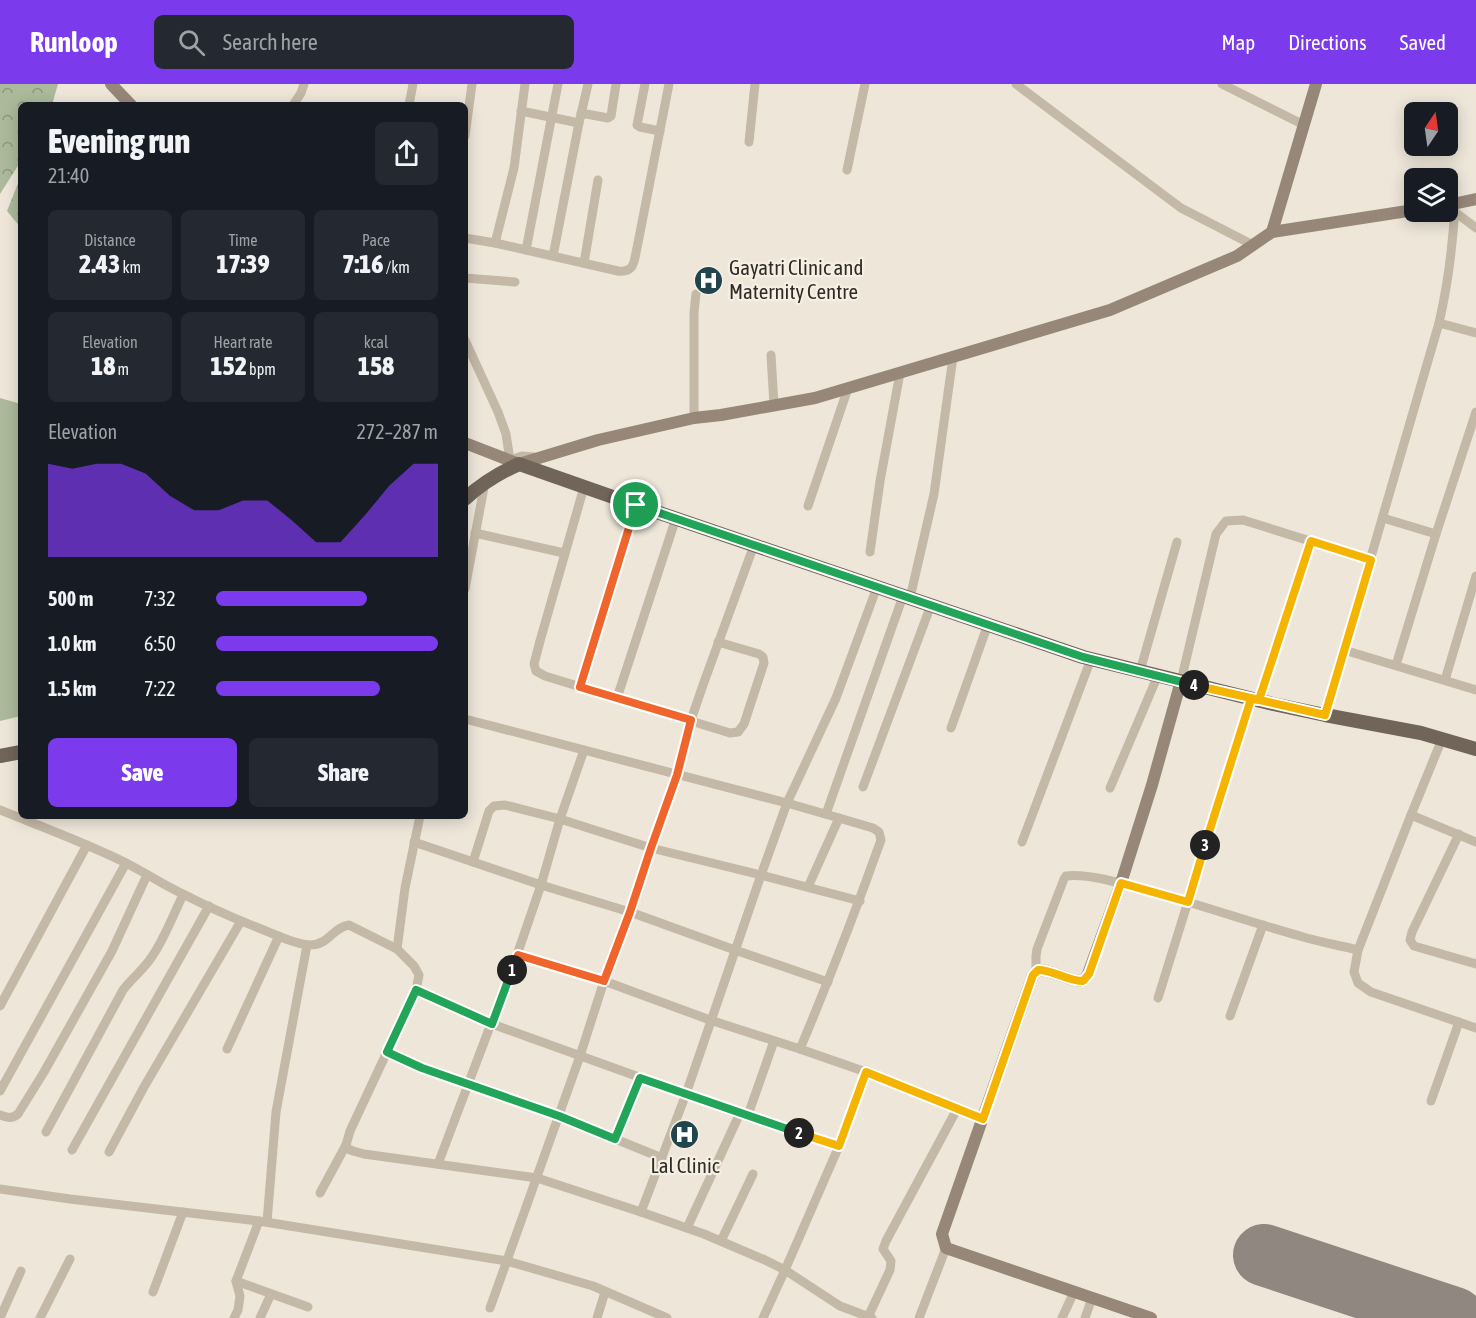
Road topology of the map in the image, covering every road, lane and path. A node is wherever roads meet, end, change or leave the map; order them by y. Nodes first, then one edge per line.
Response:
1 (111, 84) edge
2 (304, 84) edge
3 (412, 84) edge
4 (472, 84) edge
5 (525, 84) edge
6 (558, 84) edge
7 (588, 84) edge
8 (616, 84) edge
9 (645, 84) edge
10 (669, 84) edge
11 (755, 84) edge
12 (865, 84) edge
13 (1016, 84) edge
14 (1316, 84) edge
15 (1227, 85) edge
16 (128, 102) edge
17 (295, 102) edge
18 (409, 102) edge
19 (521, 111) junction
20 (468, 114) edge
21 (551, 117) junction
22 (580, 118) junction
23 (1304, 125) junction
24 (660, 131) junction
25 (749, 142) dead end
26 (847, 170) dead end
27 (598, 180) dead end
28 (1476, 200) edge
29 (1458, 205) edge
30 (1404, 212) edge
31 (1458, 212) edge
32 (1451, 222) edge
33 (1476, 228) edge
34 (1272, 232) junction
35 (468, 238) edge
36 (495, 243) junction
37 (1253, 245) junction
38 (526, 250) junction
39 (553, 256) junction
40 (584, 263) junction
41 (468, 278) edge
42 (514, 282) dead end
43 (696, 294) dead end
44 (1439, 323) junction
45 (1476, 333) edge
46 (468, 347) edge
47 (771, 355) dead end
48 (953, 357) junction
49 (900, 373) junction
50 (848, 388) junction
51 (774, 405) junction
52 (1476, 412) edge
53 (694, 418) junction
54 (468, 444) edge
55 (515, 462) junction
56 (484, 482) junction
57 (584, 487) junction
58 (468, 496) edge
59 (636, 505) junction
60 (808, 506) dead end
61 (676, 518) junction
62 (1383, 518) junction
63 (475, 533) junction
64 (1436, 534) junction
65 (1311, 541) junction
66 (1177, 542) dead end
67 (754, 545) junction
68 (870, 552) dead end
69 (564, 553) junction
70 (1371, 560) junction
71 (468, 572) edge
72 (1476, 576) edge
73 (877, 587) junction
74 (906, 597) junction
75 (931, 605) junction
76 (988, 624) junction
77 (718, 642) junction
78 (1344, 650) junction
79 (1091, 659) junction
80 (1396, 665) junction
81 (1140, 671) junction
82 (1158, 675) junction
83 (1444, 680) junction
84 (1181, 681) junction
85 (580, 687) junction
86 (1476, 690) edge
87 (617, 698) junction
88 (1255, 700) junction
89 (1325, 715) junction
90 (468, 720) edge
91 (691, 720) junction
92 (951, 728) dead end
93 (1442, 740) junction
94 (1476, 749) edge
95 (584, 750) junction
96 (18, 753) edge
97 (0, 756) edge
98 (677, 775) junction
99 (863, 787) dead end
100 (1110, 788) dead end
101 (787, 803) junction
102 (0, 810) edge
103 (826, 814) junction
104 (1411, 815) junction
105 (18, 817) edge
106 (839, 818) junction
107 (22, 819) edge
108 (419, 819) edge
109 (560, 819) junction
110 (1459, 834) junction
111 (414, 842) junction
112 (1023, 842) dead end
113 (1476, 842) edge
114 (87, 845) junction
115 (651, 848) junction
116 (473, 862) junction
117 (126, 863) junction
118 (761, 874) junction
119 (147, 875) junction
120 (1121, 883) junction
121 (541, 885) junction
122 (808, 887) junction
123 (183, 895) junction
124 (860, 901) junction
125 (1188, 902) junction
126 (209, 906) junction
127 (630, 912) junction
128 (241, 921) junction
129 (1263, 926) junction
130 (279, 936) junction
131 (307, 945) junction
132 (397, 949) junction
133 (735, 950) junction
134 (1358, 950) junction
135 (518, 955) junction
136 (1476, 964) edge
137 (1036, 972) junction
138 (604, 981) junction
139 (828, 982) junction
140 (416, 990) junction
141 (1158, 998) dead end
142 (0, 1006) edge
143 (1230, 1016) dead end
144 (710, 1020) junction
145 (1459, 1022) junction
146 (492, 1024) junction
147 (1476, 1028) edge
148 (774, 1041) junction
149 (800, 1048) junction
150 (227, 1049) dead end
151 (387, 1052) junction
152 (580, 1056) junction
153 (866, 1072) junction
154 (640, 1078) junction
155 (470, 1084) junction
156 (0, 1091) edge
157 (686, 1095) junction
158 (1431, 1101) dead end
159 (957, 1109) junction
160 (744, 1114) junction
161 (0, 1115) edge
162 (559, 1116) junction
163 (983, 1119) junction
164 (46, 1132) dead end
165 (615, 1139) junction
166 (346, 1145) junction
167 (839, 1146) junction
168 (72, 1150) dead end
169 (109, 1152) dead end
170 (662, 1158) junction
171 (438, 1164) junction
172 (753, 1174) dead end
173 (537, 1178) junction
174 (0, 1189) edge
175 (320, 1193) dead end
176 (183, 1212) junction
177 (641, 1212) junction
178 (263, 1222) junction
179 (687, 1228) junction
180 (721, 1241) junction
181 (946, 1248) junction
182 (70, 1259) dead end
183 (507, 1261) junction
184 (785, 1270) junction
185 (21, 1271) dead end
186 (236, 1281) junction
187 (153, 1292) dead end
188 (605, 1292) junction
189 (1074, 1292) junction
190 (271, 1294) junction
191 (1092, 1298) junction
192 (308, 1307) dead end
193 (490, 1308) dead end
194 (1134, 1315) edge
195 (870, 1317) edge
196 (0, 1318) edge
197 (40, 1318) edge
198 (234, 1318) edge
199 (260, 1318) edge
200 (597, 1318) edge
201 (668, 1318) edge
202 (763, 1318) edge
203 (919, 1318) edge
204 (1062, 1318) edge
205 (1085, 1318) edge
206 (1151, 1318) edge

1 - 16 street
2 - 17 street
3 - 18 street
4 - 20 street
5 - 19 street
6 - 21 street
7 - 22 street
8 - 22 street
9 - 24 street
10 - 24 street
11 - 25 street
12 - 26 street
13 - 37 street
14 - 23 street
15 - 23 street
19 - 21 street
19 - 36 street
21 - 22 street
21 - 38 street
22 - 39 street
23 - 34 street
24 - 40 street
27 - 40 street
28 - 29 street
30 - 34 street
31 - 33 street
32 - 44 street
34 - 37 street
35 - 36 street
36 - 38 street
37 - 48 street
38 - 39 street
39 - 40 street
41 - 42 street
43 - 53 street
44 - 45 street
44 - 62 street
46 - 55 street
47 - 51 street
48 - 49 street
48 - 74 street
49 - 50 street
49 - 68 street
50 - 51 street
50 - 60 street
51 - 53 street
52 - 64 street
53 - 55 street
54 - 55 street
55 - 56 main road
55 - 57 main road
56 - 58 main road
56 - 63 street
57 - 59 main road
57 - 69 street
59 - 61 main road
59 - 85 street
61 - 67 main road
61 - 87 street
62 - 64 street
62 - 70 street
63 - 69 street
63 - 71 street
64 - 80 street
65 - 70 street
65 - 84 street
65 - 88 street
66 - 81 street
67 - 73 main road
67 - 77 street
69 - 85 street
70 - 78 street
72 - 83 street
73 - 74 main road
73 - 101 street
74 - 75 main road
74 - 103 street
75 - 76 main road
75 - 99 street
76 - 79 main road
76 - 92 street
77 - 91 street
77 - 91 street
78 - 80 street
78 - 89 street
79 - 81 main road
79 - 112 street
80 - 83 street
81 - 82 main road
82 - 84 main road
82 - 100 street
83 - 86 street
84 - 88 main road
84 - 120 street
85 - 87 street
87 - 91 street
88 - 89 main road
88 - 125 street
89 - 93 main road
90 - 95 street
91 - 98 street
93 - 94 main road
93 - 104 street
95 - 98 street
95 - 109 street
96 - 97 main road
98 - 101 street
98 - 115 street
101 - 103 street
101 - 118 street
102 - 105 street
103 - 106 street
104 - 110 street
104 - 134 street
106 - 122 street
106 - 124 street
107 - 114 street
108 - 111 street
109 - 115 street
109 - 116 street
109 - 121 street
110 - 113 street
110 - 136 street
111 - 116 street
111 - 132 street
114 - 117 street
114 - 142 street
115 - 118 street
115 - 127 street
116 - 121 street
117 - 119 street
117 - 156 street
118 - 122 street
118 - 133 street
119 - 123 street
119 - 161 street
120 - 125 street
120 - 137 street
120 - 137 street
121 - 127 street
121 - 135 street
122 - 124 street
123 - 126 street
123 - 164 street
124 - 139 street
125 - 129 street
125 - 141 street
126 - 128 street
126 - 168 street
127 - 133 street
127 - 138 street
128 - 130 street
128 - 169 street
129 - 134 street
129 - 143 street
130 - 131 street
130 - 150 street
131 - 132 street
131 - 178 street
132 - 140 street
133 - 139 street
133 - 144 street
134 - 145 street
135 - 138 street
135 - 146 street
137 - 163 street
138 - 144 street
138 - 152 street
139 - 149 street
140 - 146 street
140 - 151 street
144 - 148 street
144 - 157 street
145 - 147 street
145 - 158 street
146 - 152 street
146 - 155 street
148 - 149 street
148 - 160 street
149 - 153 street
151 - 155 street
151 - 166 street
152 - 154 street
152 - 162 street
153 - 159 street
153 - 167 street
154 - 157 street
154 - 165 street
155 - 162 street
155 - 171 street
157 - 160 street
157 - 170 street
159 - 163 street
159 - 195 street
160 - 167 street
160 - 179 street
162 - 165 street
162 - 173 street
163 - 181 street
165 - 170 street
166 - 171 street
166 - 175 street
167 - 184 street
170 - 177 street
171 - 173 street
172 - 180 street
173 - 177 street
173 - 183 street
174 - 176 street
176 - 178 street
176 - 187 street
177 - 179 street
178 - 183 street
178 - 186 street
179 - 180 street
180 - 184 street
181 - 189 street
181 - 203 street
182 - 197 street
183 - 188 street
183 - 193 street
184 - 195 street
184 - 202 street
185 - 196 street
186 - 190 street
186 - 198 street
188 - 200 street
188 - 201 street
189 - 191 street
189 - 204 street
190 - 192 street
190 - 199 street
191 - 194 street
191 - 205 street
194 - 206 street

